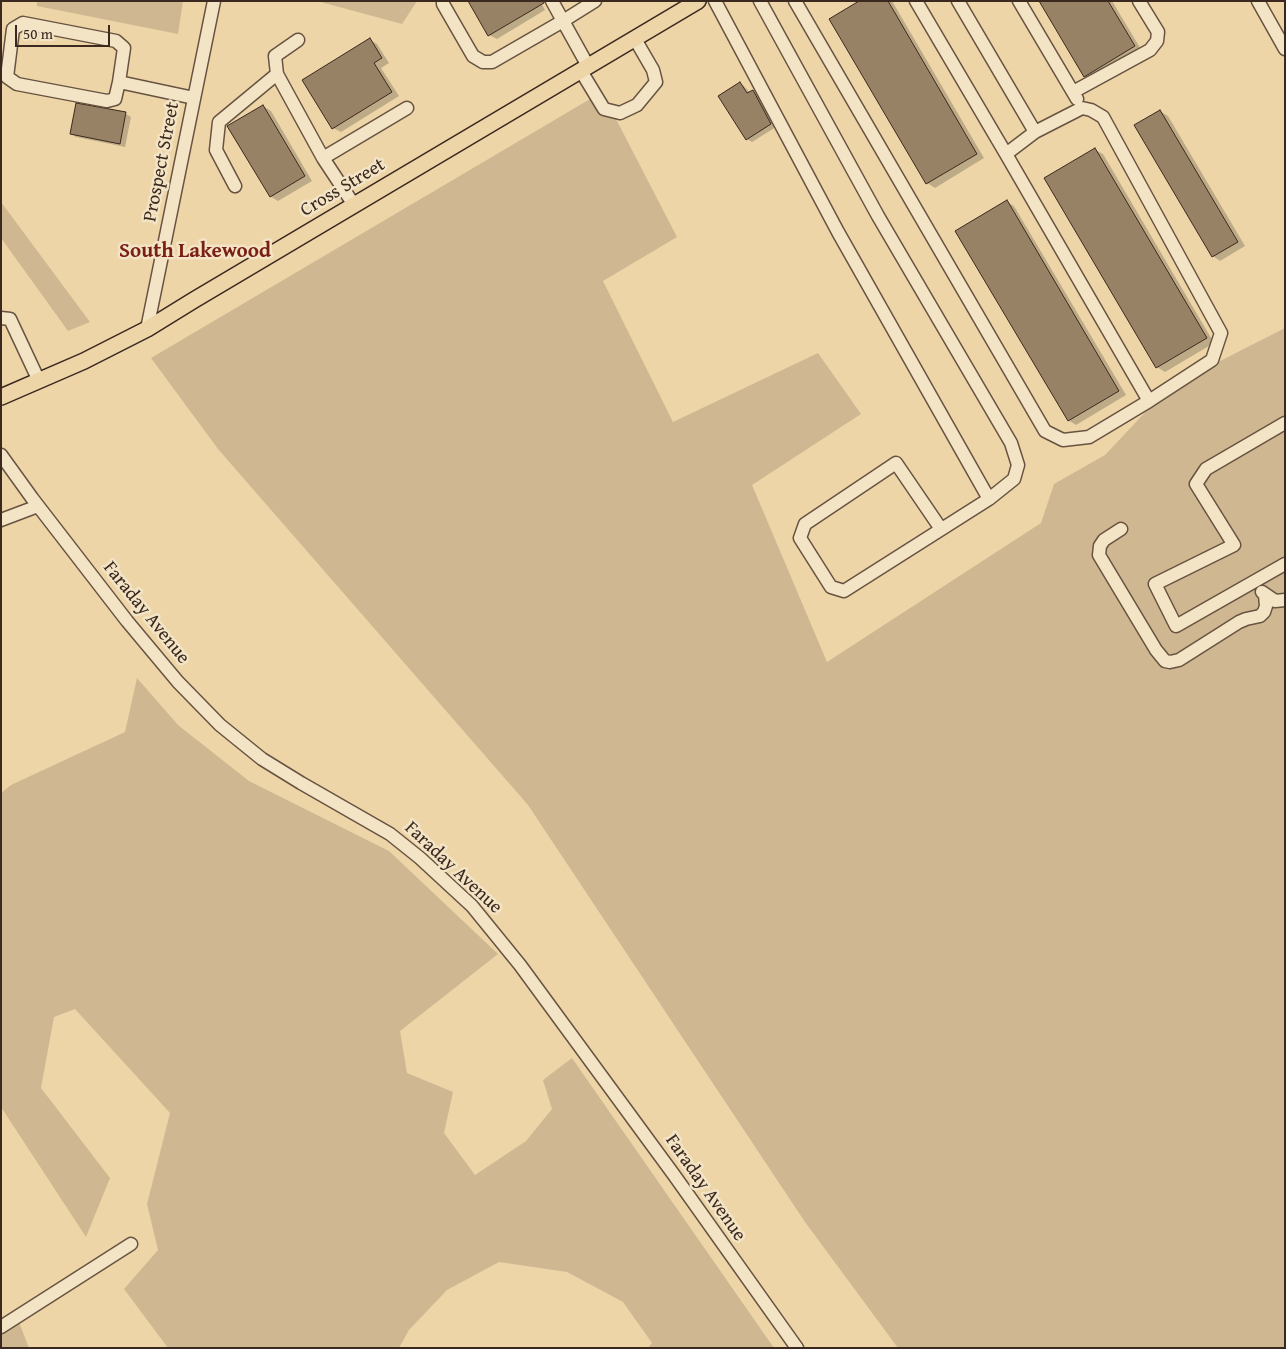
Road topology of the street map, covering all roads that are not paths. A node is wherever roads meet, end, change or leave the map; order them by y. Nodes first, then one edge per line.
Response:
1 (214, 1) edge
2 (443, 1) edge
3 (552, 1) edge
4 (595, 1) edge
5 (698, 1) edge
6 (715, 1) edge
7 (760, 1) edge
8 (795, 1) edge
9 (916, 1) edge
10 (958, 1) edge
11 (1019, 1) edge
12 (1139, 1) edge
13 (1258, 1) edge
14 (563, 21) junction
15 (635, 39) junction
16 (298, 40) dead end
17 (1285, 49) edge
18 (584, 68) junction
19 (277, 74) junction
20 (119, 82) junction
21 (1073, 92) junction
22 (194, 98) junction
23 (407, 108) dead end
24 (1082, 108) junction
25 (1035, 132) junction
26 (1006, 154) junction
27 (323, 158) junction
28 (236, 186) dead end
29 (354, 205) junction
30 (1, 318) edge
31 (147, 329) junction
32 (39, 381) junction
33 (1, 397) edge
34 (1149, 401) junction
35 (1285, 423) edge
36 (1, 455) edge
37 (988, 499) junction
38 (38, 506) junction
39 (1, 520) edge
40 (941, 529) junction
41 (1121, 529) dead end
42 (1285, 564) edge
43 (1253, 583) junction
44 (1265, 595) junction
45 (1285, 600) edge
46 (131, 1244) dead end
47 (1, 1327) edge
48 (797, 1348) edge

1 - 22 street, Prospect Street
2 - 14 street
3 - 14 street
4 - 14 street
5 - 15 main road, Cross Street
6 - 37 street
7 - 37 street
8 - 34 street
9 - 26 street
10 - 25 street
11 - 21 street
12 - 21 street
13 - 17 street
14 - 18 street
15 - 18 main road, Cross Street
15 - 18 street
16 - 19 street
18 - 29 main road, Cross Street
19 - 27 street
19 - 28 street
20 - 20 street
20 - 22 street
21 - 24 street
22 - 31 street, Prospect Street
23 - 27 street
24 - 25 street
24 - 34 street
25 - 26 street
26 - 34 street
27 - 29 street
29 - 31 main road, Cross Street
30 - 32 street
31 - 32 main road, Cross Street
32 - 33 main road, Cross Street
35 - 43 street
36 - 38 street, Faraday Avenue
37 - 40 street
38 - 39 street
38 - 48 street, Faraday Avenue
40 - 40 street
41 - 44 street
42 - 43 street
43 - 44 street
44 - 45 street
46 - 47 street

